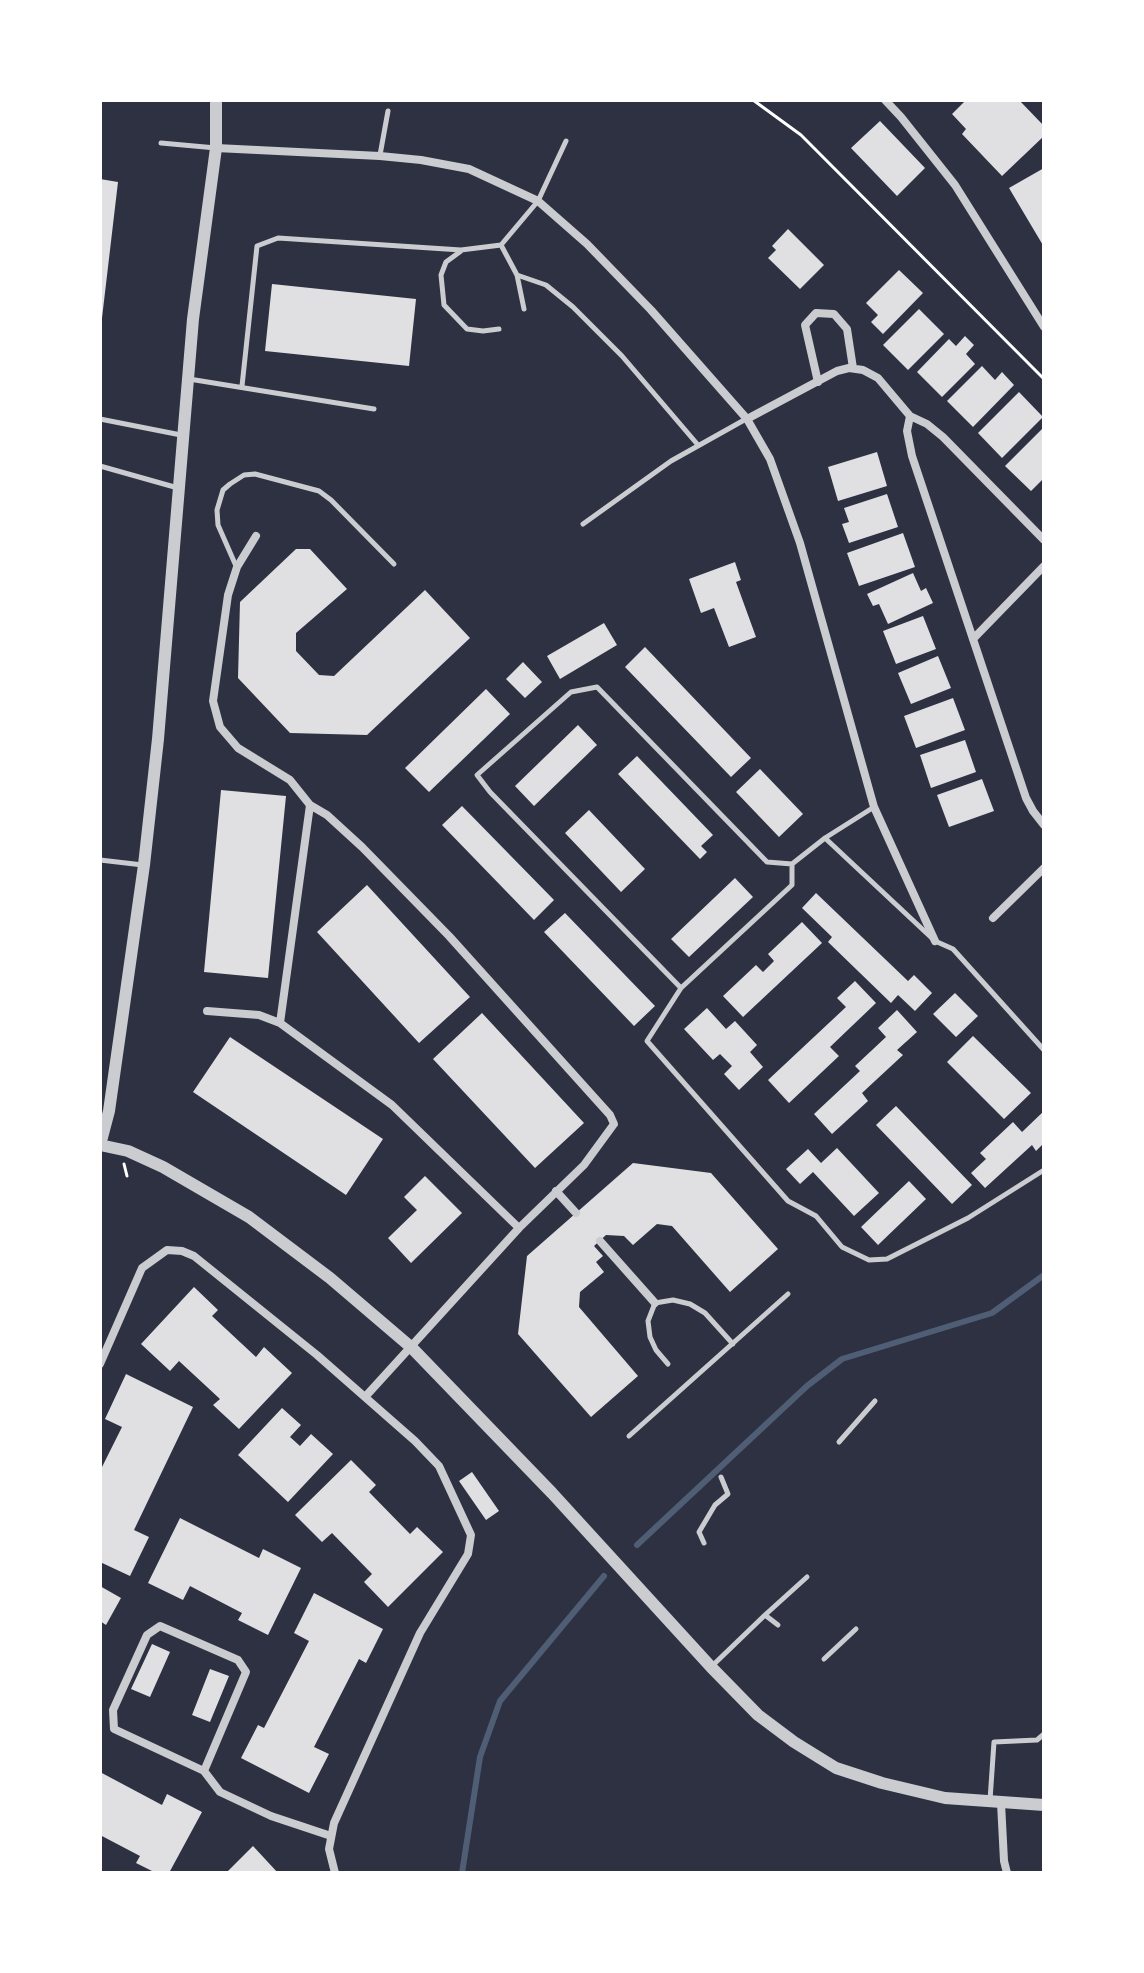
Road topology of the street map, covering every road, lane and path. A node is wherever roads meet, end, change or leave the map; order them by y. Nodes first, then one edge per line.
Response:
1 (216, 100) edge
2 (753, 100) edge
3 (885, 100) edge
4 (388, 111) dead end
5 (566, 141) dead end
6 (161, 143) dead end
7 (216, 148) junction
8 (380, 156) junction
9 (538, 201) junction
10 (501, 245) junction
11 (461, 250) junction
12 (517, 275) junction
13 (524, 309) dead end
14 (1044, 327) edge
15 (499, 329) dead end
16 (853, 368) junction
17 (188, 379) junction
18 (1044, 379) edge
19 (818, 382) junction
20 (242, 386) junction
21 (374, 409) dead end
22 (910, 416) junction
23 (100, 419) edge
24 (747, 419) junction
25 (183, 436) junction
26 (698, 445) junction
27 (100, 466) edge
28 (179, 488) junction
29 (583, 524) dead end
30 (256, 536) dead end
31 (1044, 540) edge
32 (394, 564) dead end
33 (1044, 566) edge
34 (237, 567) junction
35 (973, 639) junction
36 (310, 805) junction
37 (874, 807) junction
38 (1044, 825) edge
39 (825, 838) junction
40 (100, 860) edge
41 (792, 864) junction
42 (144, 865) junction
43 (1044, 868) edge
44 (993, 918) dead end
45 (935, 941) junction
46 (681, 988) junction
47 (207, 1011) dead end
48 (280, 1023) junction
49 (1044, 1050) edge
50 (100, 1145) edge
51 (116, 1167) dead end
52 (1044, 1170) edge
53 (127, 1176) dead end
54 (556, 1191) junction
55 (576, 1213) dead end
56 (519, 1228) junction
57 (600, 1241) dead end
58 (788, 1294) dead end
59 (655, 1303) junction
60 (733, 1344) junction
61 (412, 1348) junction
62 (100, 1364) edge
63 (668, 1364) dead end
64 (365, 1397) junction
65 (875, 1401) dead end
66 (629, 1436) dead end
67 (839, 1442) dead end
68 (721, 1477) dead end
69 (704, 1543) dead end
70 (807, 1577) dead end
71 (765, 1615) junction
72 (778, 1625) dead end
73 (856, 1629) dead end
74 (824, 1659) dead end
75 (711, 1667) junction
76 (1044, 1734) edge
77 (204, 1771) junction
78 (996, 1802) junction
79 (1044, 1805) edge
80 (331, 1836) junction
81 (335, 1873) edge
82 (1007, 1873) edge

1 - 7 street
2 - 18 path
3 - 14 street
4 - 8 lane
5 - 9 lane
6 - 7 lane
7 - 8 street
7 - 17 street
8 - 9 street
9 - 10 lane
9 - 24 street
10 - 11 lane
10 - 12 lane
11 - 15 lane
11 - 20 lane
12 - 13 lane
12 - 26 lane
16 - 19 street
16 - 19 street
16 - 22 street
17 - 20 lane
17 - 25 street
19 - 24 street
20 - 21 lane
22 - 31 street
22 - 35 street
23 - 25 lane
24 - 26 lane
24 - 37 street
25 - 28 street
26 - 29 lane
27 - 28 lane
28 - 42 street
30 - 34 street
32 - 34 lane
33 - 35 street
34 - 36 street
35 - 38 street
36 - 48 street
36 - 54 street
37 - 39 lane
37 - 45 street
39 - 41 lane
39 - 45 lane
40 - 42 lane
41 - 46 lane
41 - 46 lane
42 - 50 street
43 - 44 street
45 - 49 lane
46 - 52 lane
47 - 48 street
48 - 56 street
50 - 61 street
51 - 53 path
54 - 55 street
54 - 56 street
56 - 61 street
57 - 59 street
58 - 60 lane
59 - 60 lane
59 - 63 lane
60 - 66 lane
61 - 64 street
61 - 75 street
62 - 64 street
64 - 80 street
65 - 67 lane
68 - 69 lane
70 - 71 lane
71 - 72 lane
71 - 75 lane
73 - 74 lane
75 - 78 street
76 - 78 lane
77 - 77 street
77 - 80 street
78 - 79 street
78 - 82 street
80 - 81 street

